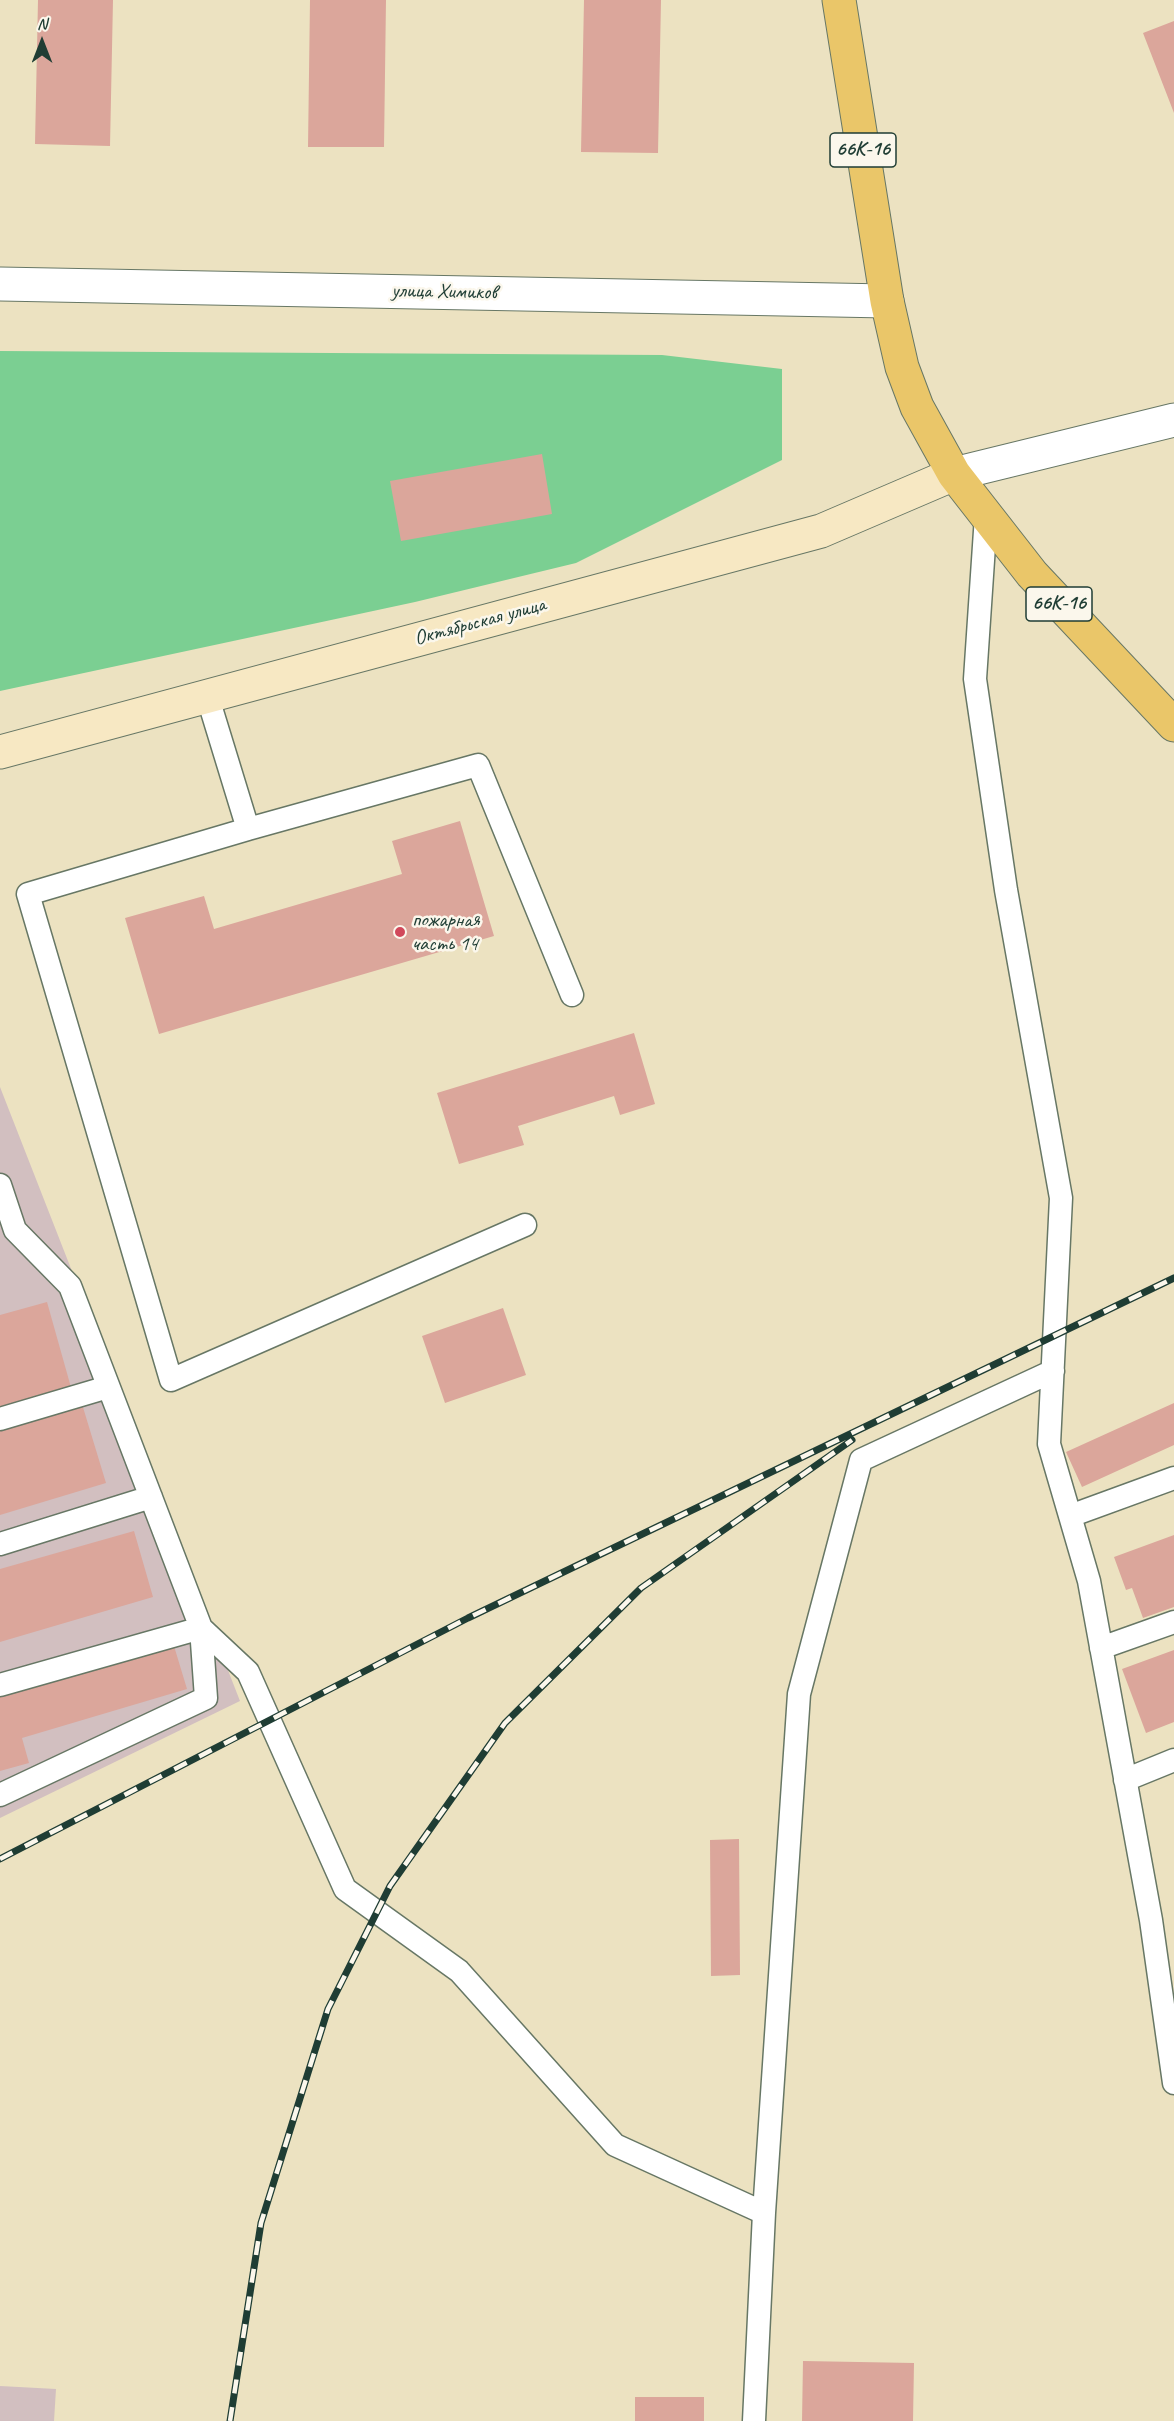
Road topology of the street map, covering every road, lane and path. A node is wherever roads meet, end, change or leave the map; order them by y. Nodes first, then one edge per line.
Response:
1 (839, 0) edge
2 (0, 284) edge
3 (887, 301) junction
4 (1174, 420) edge
5 (954, 474) junction
6 (986, 516) junction
7 (207, 695) junction
8 (1174, 725) edge
9 (0, 752) edge
10 (248, 830) junction
11 (572, 995) dead end
12 (0, 1185) edge
13 (525, 1226) dead end
14 (1053, 1371) junction
15 (108, 1387) junction
16 (0, 1419) edge
17 (1174, 1478) edge
18 (151, 1497) junction
19 (1070, 1516) junction
20 (0, 1544) edge
21 (1174, 1622) edge
22 (201, 1628) junction
23 (1101, 1648) junction
24 (0, 1685) edge
25 (1174, 1760) edge
26 (1125, 1780) junction
27 (0, 1795) edge
28 (1174, 2083) edge
29 (764, 2213) junction
30 (754, 2421) edge

1 - 3 main road, 66К-16
2 - 3 street, улица Химиков
3 - 5 main road, 66К-16
4 - 5 street
5 - 6 main road, 66К-16
5 - 7 main road, Октябрьская улица
6 - 8 main road, 66К-16
6 - 14 lane
7 - 9 main road, Октябрьская улица
7 - 10 lane
10 - 11 lane
10 - 13 lane
12 - 15 lane
14 - 19 lane
14 - 29 lane
15 - 16 lane
15 - 18 lane
17 - 19 lane
18 - 20 lane
18 - 22 lane
19 - 23 lane
21 - 23 lane
22 - 24 lane
22 - 27 lane
22 - 29 lane
23 - 26 lane
25 - 26 lane
26 - 28 lane
29 - 30 lane

